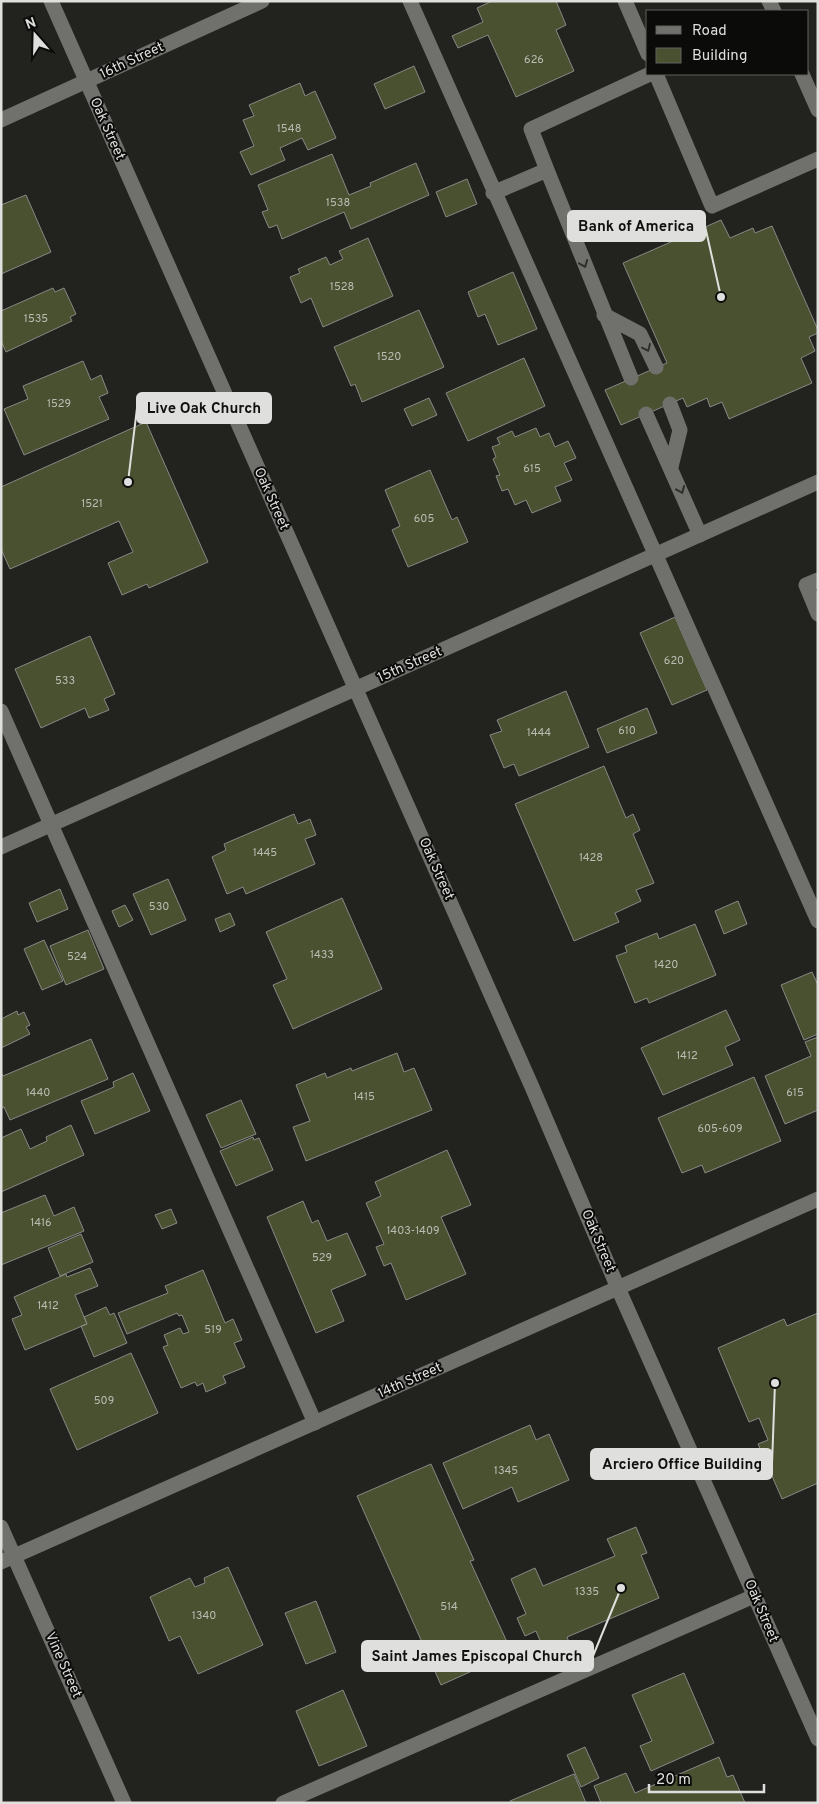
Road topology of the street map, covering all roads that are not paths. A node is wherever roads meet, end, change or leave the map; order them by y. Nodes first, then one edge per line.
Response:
1 (51, 1) edge
2 (262, 1) edge
3 (410, 1) edge
4 (625, 1) edge
5 (646, 49) edge
6 (648, 75) edge
7 (656, 75) edge
8 (802, 75) edge
9 (86, 81) junction
10 (818, 110) edge
11 (1, 120) edge
12 (818, 159) edge
13 (547, 170) junction
14 (493, 193) junction
15 (604, 315) junction
16 (656, 367) dead end
17 (631, 378) dead end
18 (670, 404) dead end
19 (646, 414) dead end
20 (671, 467) junction
21 (818, 482) edge
22 (700, 535) junction
23 (657, 555) junction
24 (818, 580) edge
25 (818, 614) edge
26 (356, 689) junction
27 (1, 712) edge
28 (52, 825) junction
29 (1, 847) edge
30 (818, 921) edge
31 (818, 1200) edge
32 (618, 1288) junction
33 (315, 1423) junction
34 (1, 1527) edge
35 (8, 1559) edge
36 (754, 1596) junction
37 (818, 1739) edge
38 (124, 1803) edge
39 (282, 1803) edge

1 - 9 street, Oak Street
2 - 9 street, 16th Street
3 - 14 street
4 - 5 street
6 - 13 street
7 - 12 street
8 - 10 street
9 - 11 street, 16th Street
9 - 26 street, Oak Street
13 - 14 street
13 -> 15 street
14 - 23 street
15 -> 16 street
15 - 17 street
18 - 20 street
19 - 20 street
20 -> 22 street
21 - 22 street, 15th Street
22 - 23 street, 15th Street
23 - 26 street, 15th Street
23 - 30 street
24 - 25 street
26 - 28 street, 15th Street
26 - 32 street, Oak Street
27 - 28 street
28 - 29 street, 15th Street
28 - 33 street
31 - 32 street, 14th Street
32 - 33 street, 14th Street
32 - 36 street, Oak Street
33 - 35 street, 14th Street
34 - 35 street, Vine Street
35 - 38 street, Vine Street
36 - 37 street, Oak Street
36 - 39 street

